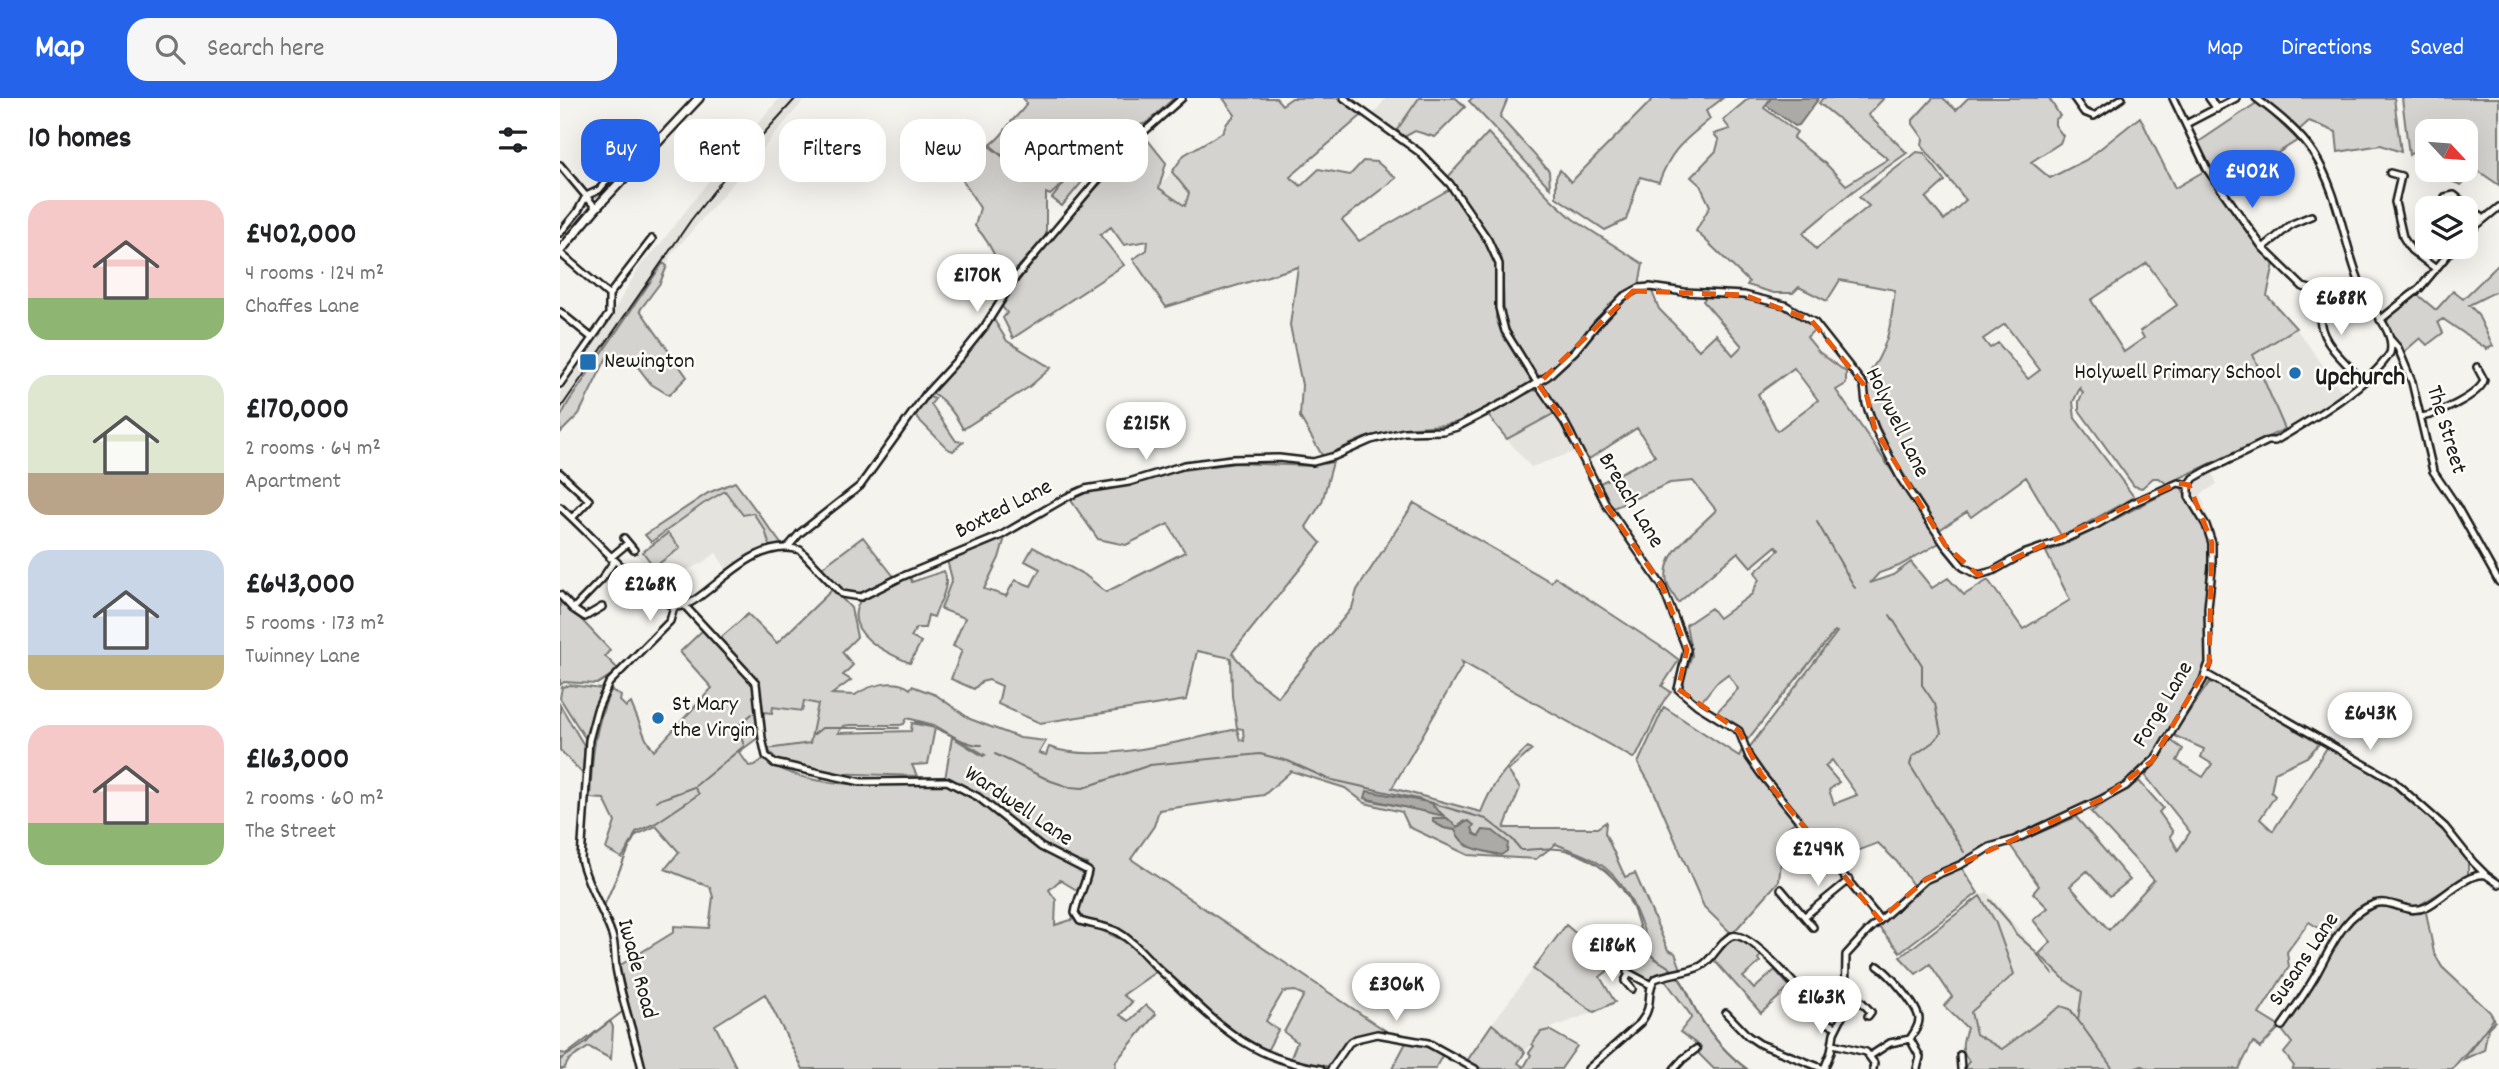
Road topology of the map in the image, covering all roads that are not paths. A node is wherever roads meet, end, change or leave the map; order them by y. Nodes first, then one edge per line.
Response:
1 (699, 98) edge
2 (1182, 98) edge
3 (1345, 98) edge
4 (2074, 98) edge
5 (2122, 98) edge
6 (2172, 98) edge
7 (2209, 98) edge
8 (2236, 98) edge
9 (2256, 98) edge
10 (2217, 109) junction
11 (2186, 124) junction
12 (561, 167) edge
13 (2390, 173) dead end
14 (606, 182) edge
15 (586, 196) junction
16 (2499, 207) edge
17 (596, 208) junction
18 (2478, 214) edge
19 (2307, 216) dead end
20 (2484, 219) junction
21 (2478, 224) edge
22 (560, 233) edge
23 (652, 239) dead end
24 (2263, 248) junction
25 (560, 252) edge
26 (2444, 259) edge
27 (2436, 269) junction
28 (2320, 292) junction
29 (2364, 293) junction
30 (609, 295) junction
31 (560, 312) edge
32 (2380, 320) junction
33 (592, 338) junction
34 (2391, 340) junction
35 (2399, 352) junction
36 (2390, 353) junction
37 (2477, 367) dead end
38 (560, 369) edge
39 (567, 374) junction
40 (2361, 382) junction
41 (560, 384) edge
42 (1538, 384) junction
43 (2421, 417) junction
44 (560, 472) edge
45 (2189, 485) junction
46 (560, 507) edge
47 (572, 518) junction
48 (624, 537) dead end
49 (628, 543) junction
50 (788, 547) junction
51 (634, 550) dead end
52 (612, 560) junction
53 (2489, 565) junction
54 (2499, 566) edge
55 (2499, 582) edge
56 (560, 595) edge
57 (685, 606) junction
58 (602, 607) dead end
59 (674, 607) junction
60 (573, 609) junction
61 (2206, 674) junction
62 (2473, 862) junction
63 (2486, 875) junction
64 (2469, 878) junction
65 (1849, 880) junction
66 (2499, 884) edge
67 (1782, 889) dead end
68 (1805, 916) junction
69 (1880, 920) junction
70 (1813, 927) dead end
71 (1878, 966) dead end
72 (1651, 985) junction
73 (1847, 986) junction
74 (1632, 989) dead end
75 (1859, 1000) junction
76 (1726, 1013) dead end
77 (1843, 1016) junction
78 (1868, 1016) dead end
79 (2281, 1026) dead end
80 (1837, 1027) junction
81 (1910, 1039) junction
82 (1833, 1044) junction
83 (1696, 1049) dead end
84 (1960, 1055) dead end
85 (1870, 1056) junction
86 (1595, 1063) junction
87 (642, 1069) edge
88 (1321, 1069) edge
89 (1331, 1069) edge
90 (1475, 1069) edge
91 (1588, 1069) edge
92 (1601, 1069) edge
93 (1674, 1069) edge
94 (1824, 1069) edge
95 (1873, 1069) edge
96 (1917, 1069) edge
97 (1961, 1069) edge

1 - 17 main road
2 - 50 street
3 - 42 street, Breach Lane
4 - 5 street
6 - 11 street
7 - 10 street
8 - 10 street
9 - 29 street, The Street
10 - 11 street
11 - 24 street
12 - 15 street
13 - 27 street
14 - 15 street
15 - 17 street
15 - 22 street
16 - 20 street
17 - 25 main road
18 - 20 street
19 - 24 street
20 - 21 street
23 - 30 street
24 - 28 street
25 - 30 street
26 - 27 street
27 - 32 street
28 - 29 street
28 - 40 street
29 - 32 street, The Street
30 - 33 street
31 - 33 street
32 - 34 street, The Street
33 - 39 street
34 - 35 street, The Street
34 - 36 street
35 - 36 street
35 - 43 street, The Street
36 - 40 street
37 - 43 street
38 - 39 street
39 - 41 street
40 - 45 street
42 - 45 street, Holywell Lane
42 - 50 street, Boxted Lane
42 - 65 street, Breach Lane
43 - 53 street, The Street
44 - 47 street
45 - 61 street, Forge Lane
46 - 47 street
47 - 52 street
48 - 49 street
49 - 51 street
49 - 52 street
50 - 57 street
52 - 59 street
52 - 60 street
53 - 54 street
53 - 55 street, The Street
56 - 60 street
57 - 59 street
57 - 88 street, Wardwell Lane
58 - 60 street
59 - 87 street, Iwade Road
61 - 62 street
61 - 69 street, Forge Lane
62 - 63 street
62 - 64 street
63 - 64 street, Susans Lane
63 - 66 street
64 - 79 street, Susans Lane
65 - 68 street
65 - 69 street, Breach Lane
67 - 68 street
68 - 70 street
69 - 73 street, Forge Lane
71 - 81 street
72 - 74 street
72 - 80 street
72 - 86 street
73 - 75 street
73 - 77 street, Forge Lane
75 - 77 street
75 - 78 street
76 - 94 street
77 - 80 street
80 - 82 street
81 - 85 street
81 - 96 street
82 - 85 street
82 - 94 street
83 - 93 street
84 - 97 street
85 - 95 street
86 - 91 street
86 - 92 street
89 - 90 street

